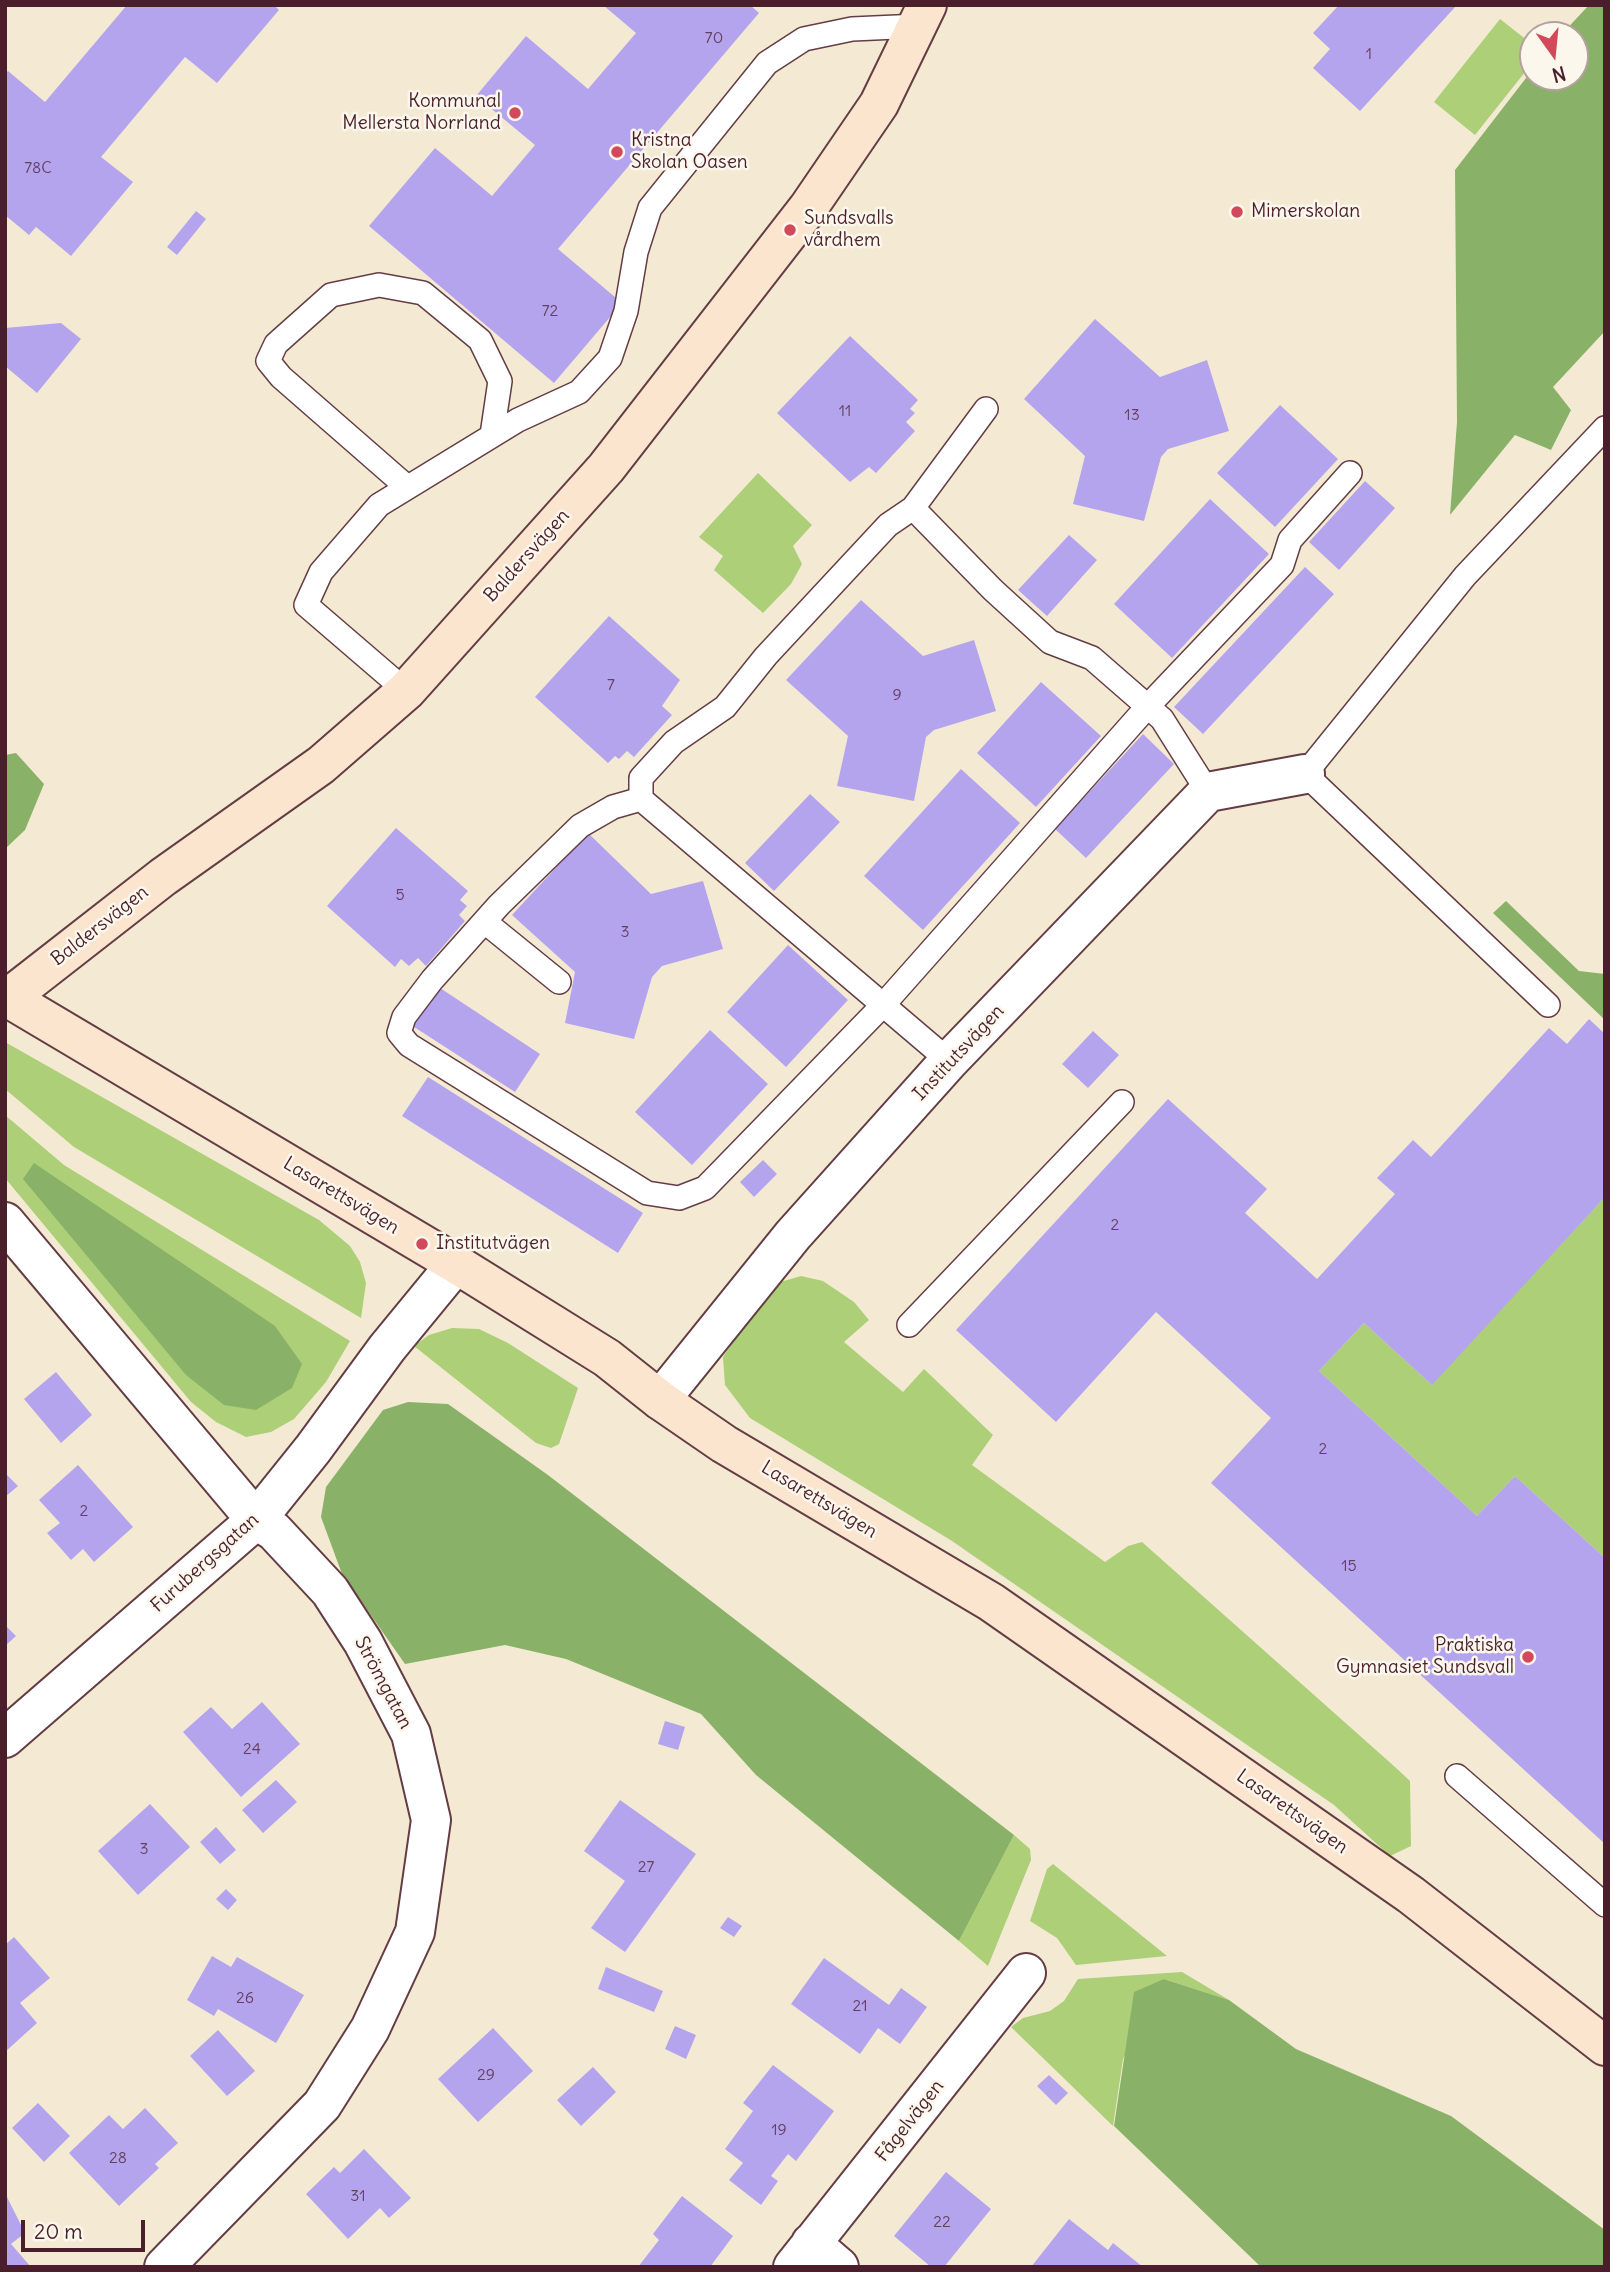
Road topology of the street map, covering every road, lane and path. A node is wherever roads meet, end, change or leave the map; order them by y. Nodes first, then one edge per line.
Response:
1 (923, 16) edge
2 (986, 409) dead end
3 (1605, 428) edge
4 (492, 435) junction
5 (1350, 473) dead end
6 (407, 487) junction
7 (913, 508) junction
8 (406, 691) junction
9 (1147, 706) junction
10 (1305, 774) junction
11 (1208, 792) junction
12 (641, 799) junction
13 (485, 922) junction
14 (559, 982) dead end
15 (7, 997) edge
16 (884, 1004) junction
17 (1548, 1005) dead end
18 (949, 1061) junction
19 (1122, 1102) dead end
20 (5, 1222) edge
21 (456, 1264) junction
22 (909, 1325) dead end
23 (660, 1400) junction
24 (256, 1520) junction
25 (5, 1738) edge
26 (1457, 1776) dead end
27 (1605, 1905) edge
28 (1026, 1973) dead end
29 (1605, 2046) edge
30 (814, 2259) edge
31 (164, 2267) edge

1 - 4 lane
1 - 8 street, Baldersvägen
2 - 7 lane
3 - 10 lane
4 - 6 lane
4 - 6 lane
5 - 9 lane
6 - 8 lane
7 - 9 lane
7 - 12 lane
8 - 15 street, Baldersvägen
9 - 11 lane
9 - 16 lane
10 - 11 street
10 - 17 lane
11 - 18 street, Institutsvägen
12 - 13 lane
12 - 16 lane
13 - 14 lane
13 - 16 lane
15 - 21 street, Lasarettsvägen
16 - 18 lane
18 - 23 street, Institutsvägen
19 - 22 lane
20 - 24 street, Strömgatan
21 - 23 street, Lasarettsvägen
21 - 24 street, Furubergsgatan
23 - 29 street, Lasarettsvägen
24 - 25 street, Furubergsgatan
24 - 31 street, Strömgatan
26 - 27 lane
28 - 30 street, Fågelvägen

